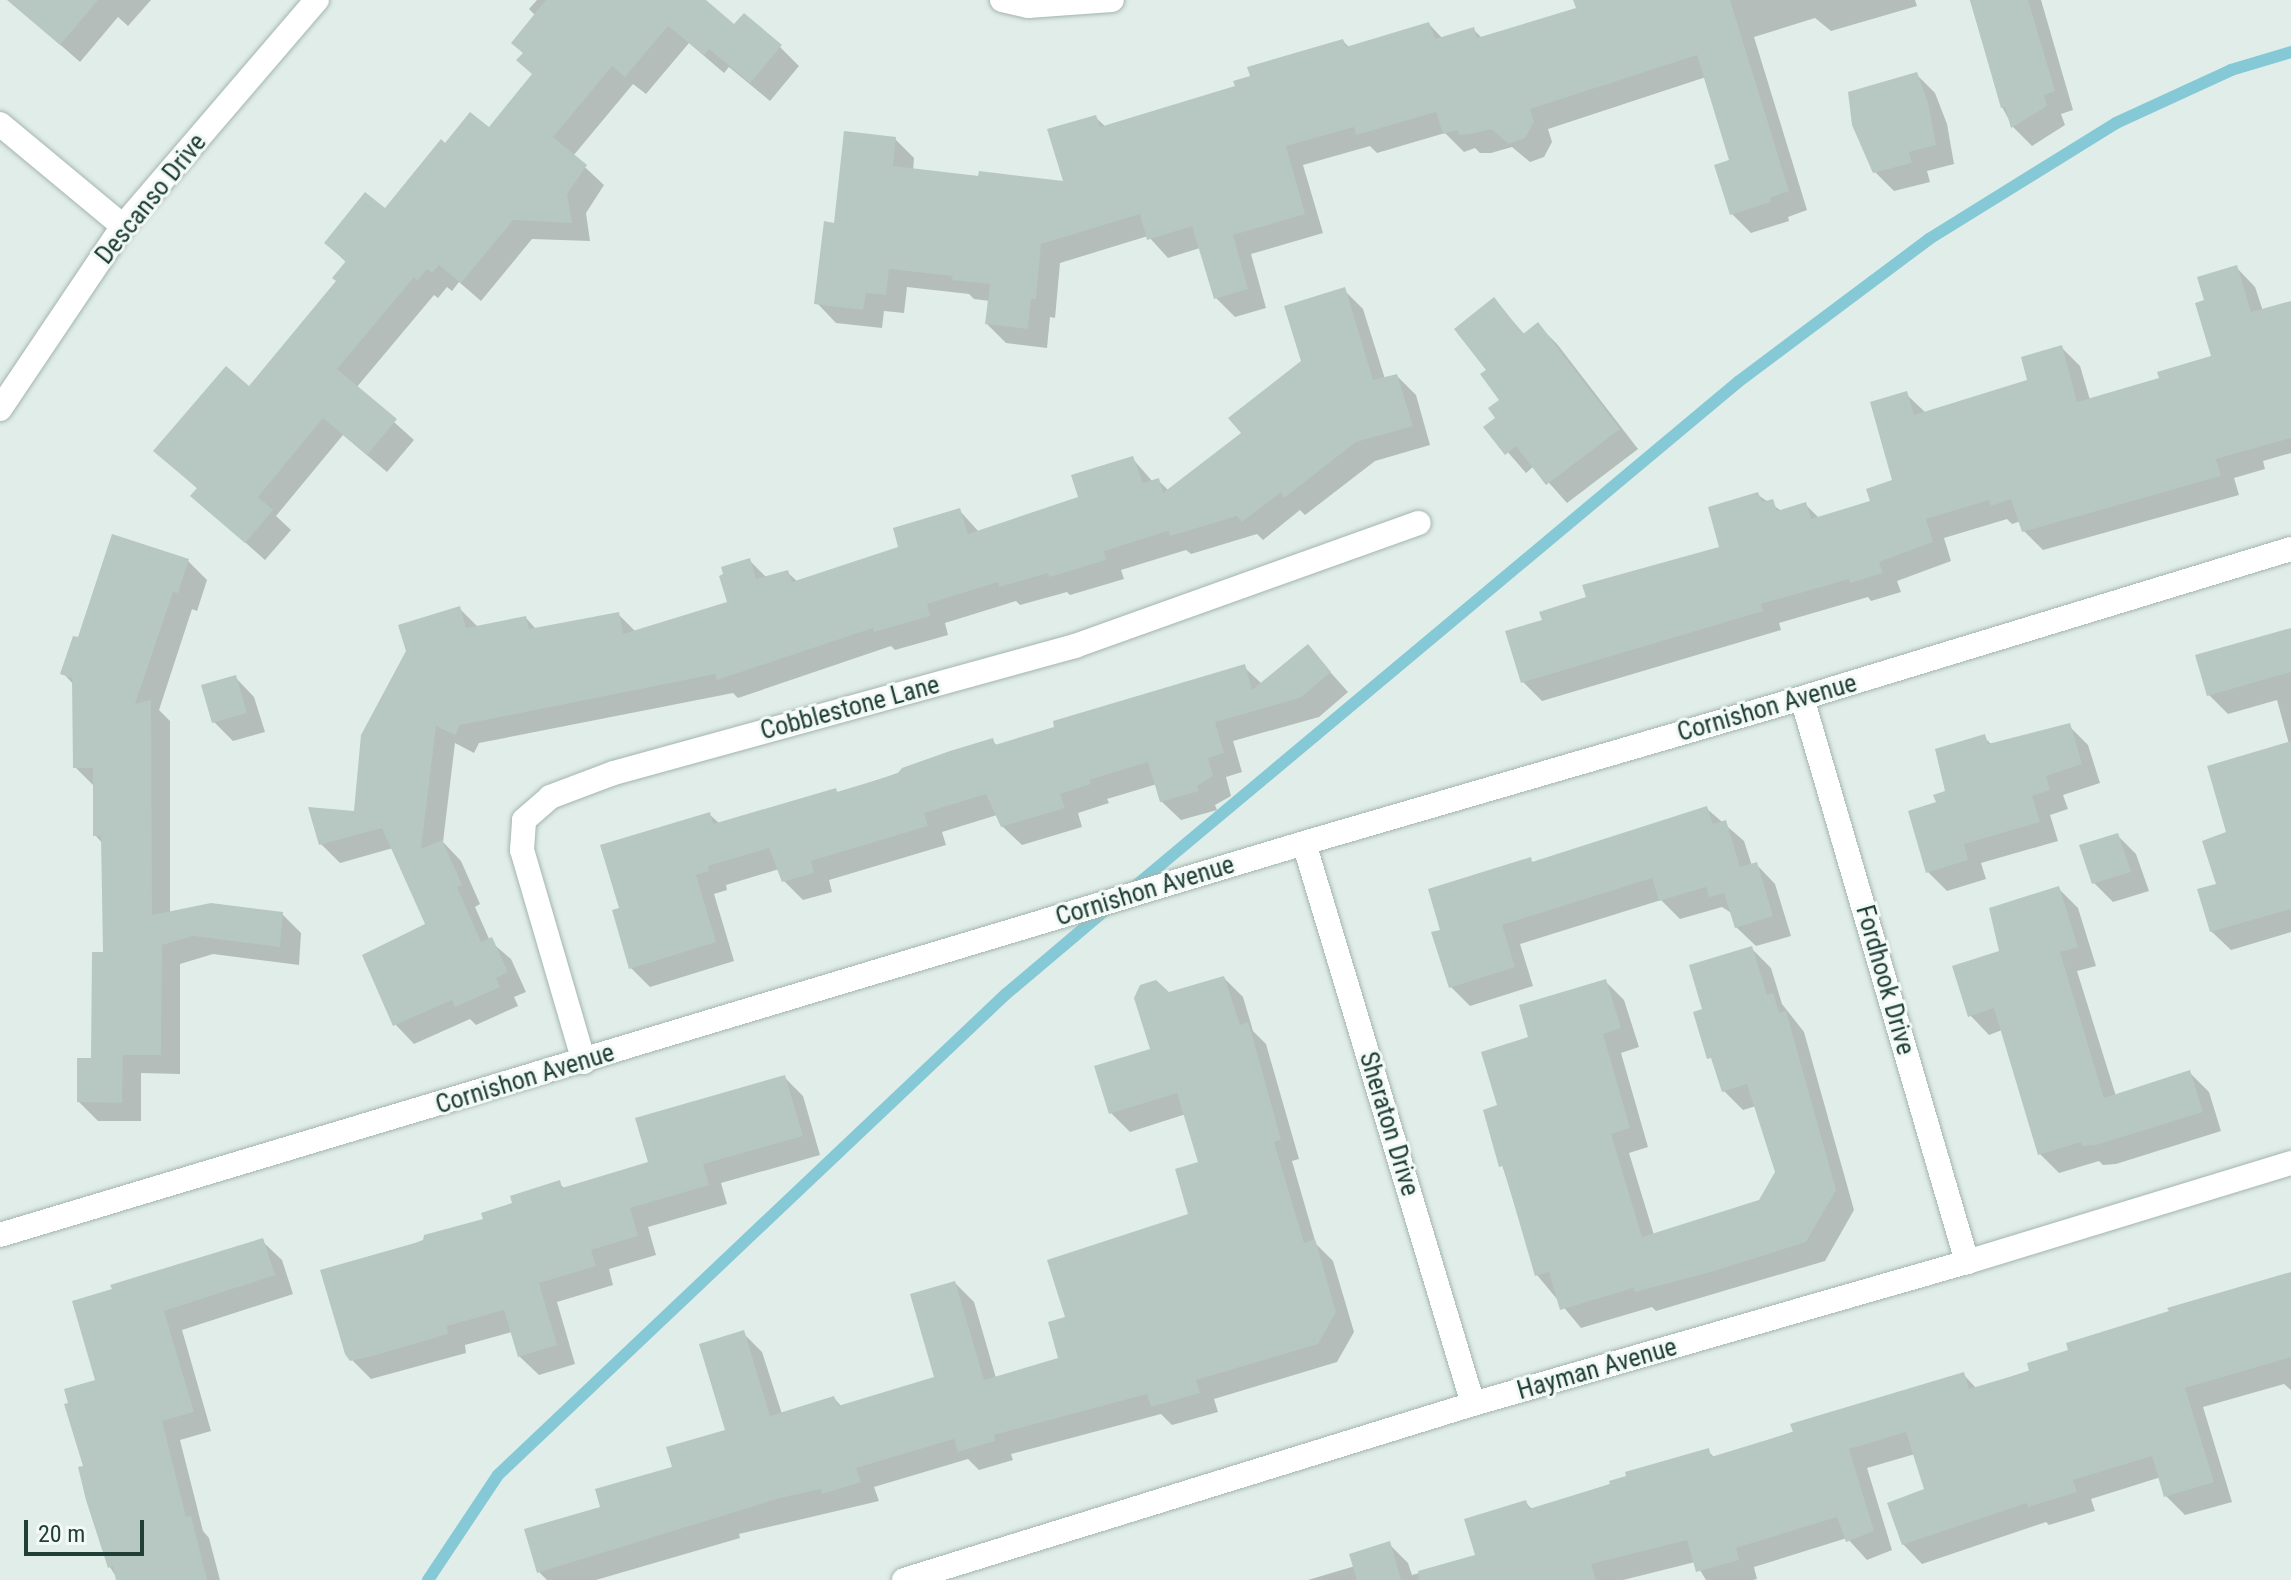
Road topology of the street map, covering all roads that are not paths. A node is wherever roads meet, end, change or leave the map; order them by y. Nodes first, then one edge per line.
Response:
1 (317, 0) edge
2 (1002, 0) edge
3 (1112, 0) edge
4 (0, 124) edge
5 (123, 226) junction
6 (0, 409) edge
7 (1419, 523) dead end
8 (2291, 549) edge
9 (1802, 698) junction
10 (1304, 843) junction
11 (584, 1062) junction
12 (2291, 1163) edge
13 (0, 1235) edge
14 (1967, 1262) junction
15 (1473, 1404) junction
16 (904, 1580) edge

1 - 5 street, Descanso Drive
2 - 3 street
4 - 5 street
5 - 6 street, Descanso Drive
7 - 11 street, Cobblestone Lane
8 - 9 street, Cornishon Avenue
9 - 10 street, Cornishon Avenue
9 - 14 street, Fordhook Drive
10 - 11 street, Cornishon Avenue
10 - 15 street, Sheraton Drive
11 - 13 street, Cornishon Avenue
12 - 14 street, Hayman Avenue
14 - 15 street, Hayman Avenue
15 - 16 street, Hayman Avenue

